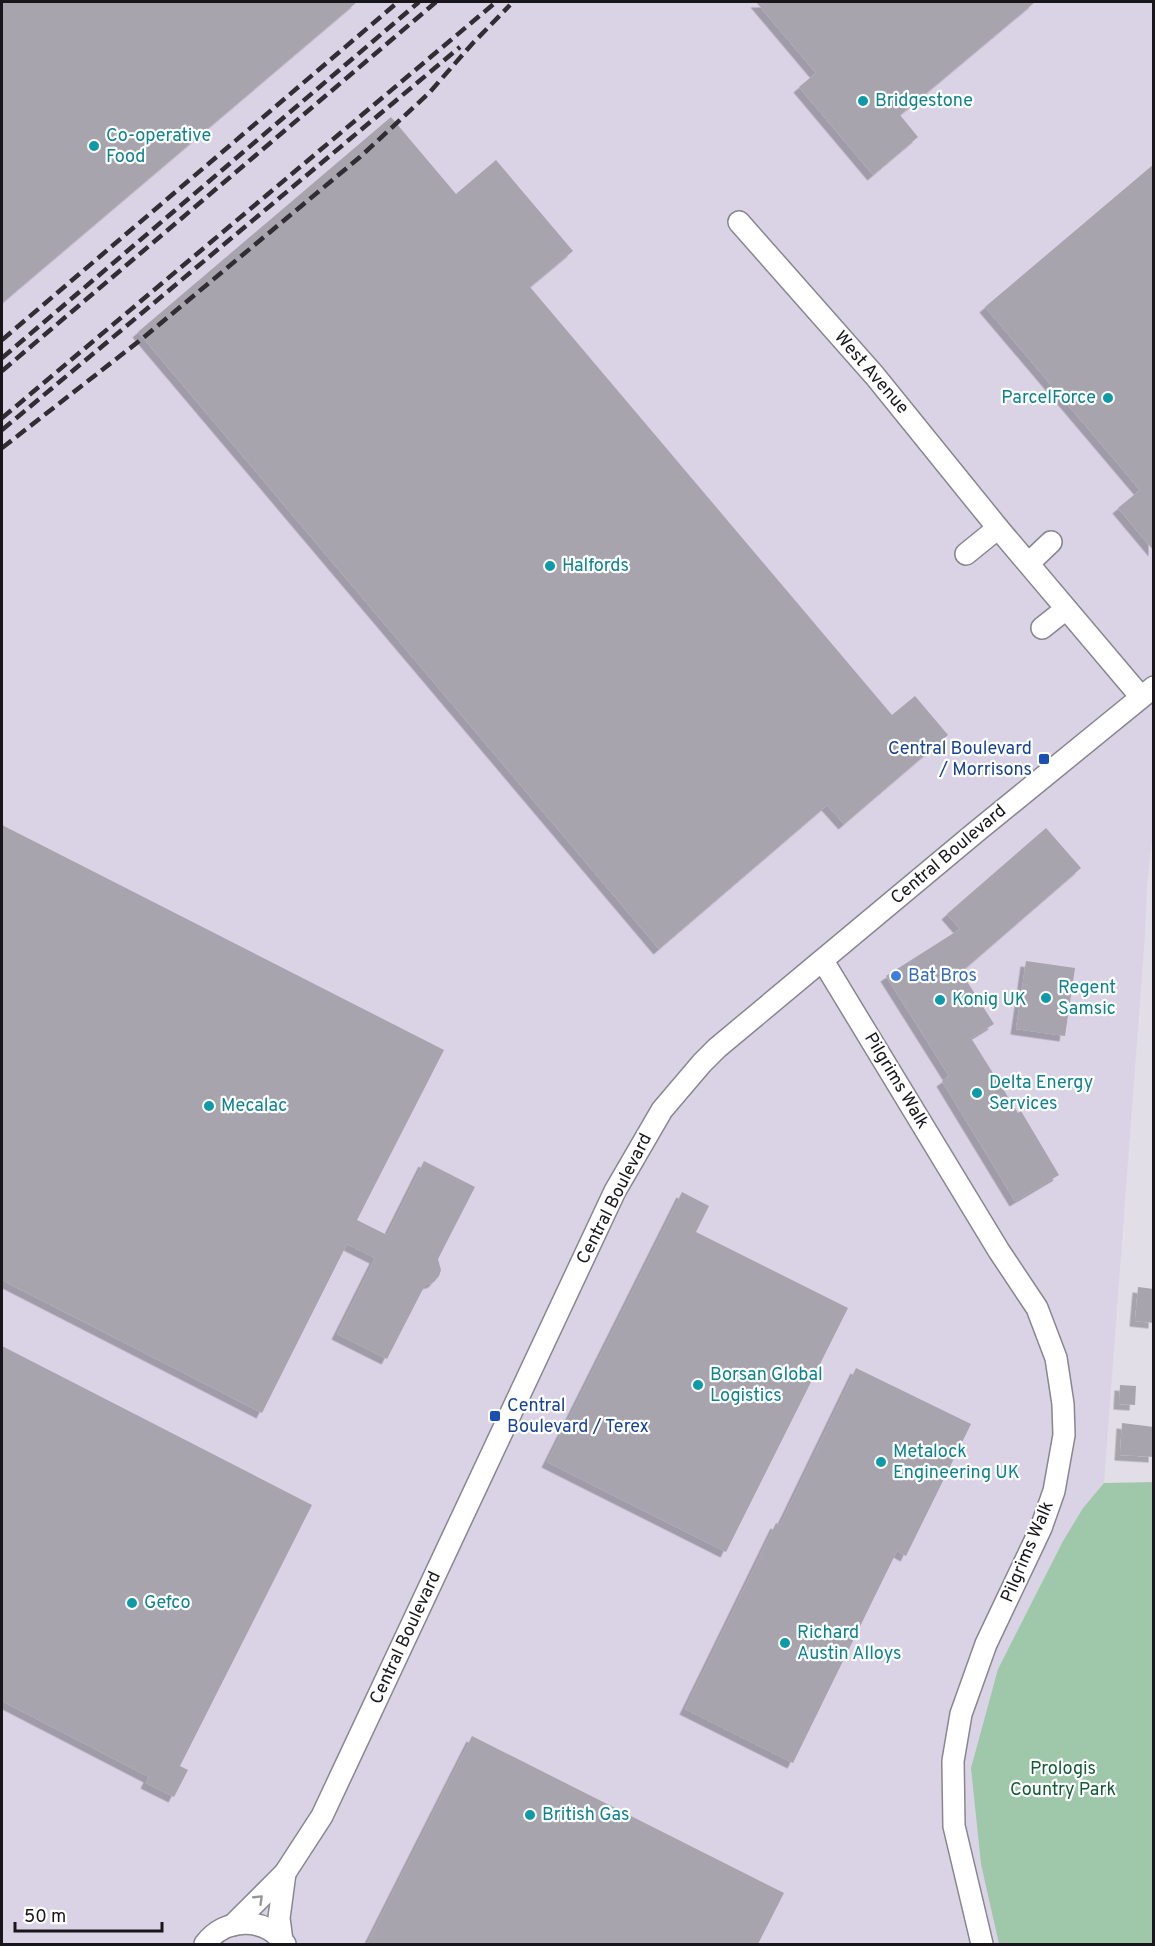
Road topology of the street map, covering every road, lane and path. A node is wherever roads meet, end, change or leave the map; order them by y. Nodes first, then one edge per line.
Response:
1 (739, 222) dead end
2 (998, 528) junction
3 (1051, 542) dead end
4 (966, 554) dead end
5 (1029, 563) junction
6 (1066, 609) junction
7 (1042, 628) dead end
8 (1147, 692) edge
9 (823, 961) junction
10 (285, 1873) junction
11 (233, 1925) junction
12 (284, 1943) edge
13 (205, 1944) edge
14 (982, 1944) edge

1 - 2 street, West Avenue
2 - 4 street
2 - 5 street, West Avenue
3 - 5 street
5 - 6 street, West Avenue
6 - 7 street
6 - 8 street, West Avenue
8 - 9 street, Central Boulevard
9 - 10 street, Central Boulevard
9 - 14 street, Pilgrims Walk
11 -> 10 street, Central Boulevard
10 - 12 street, Central Boulevard
11 - 12 street
11 - 13 street, Central Boulevard

